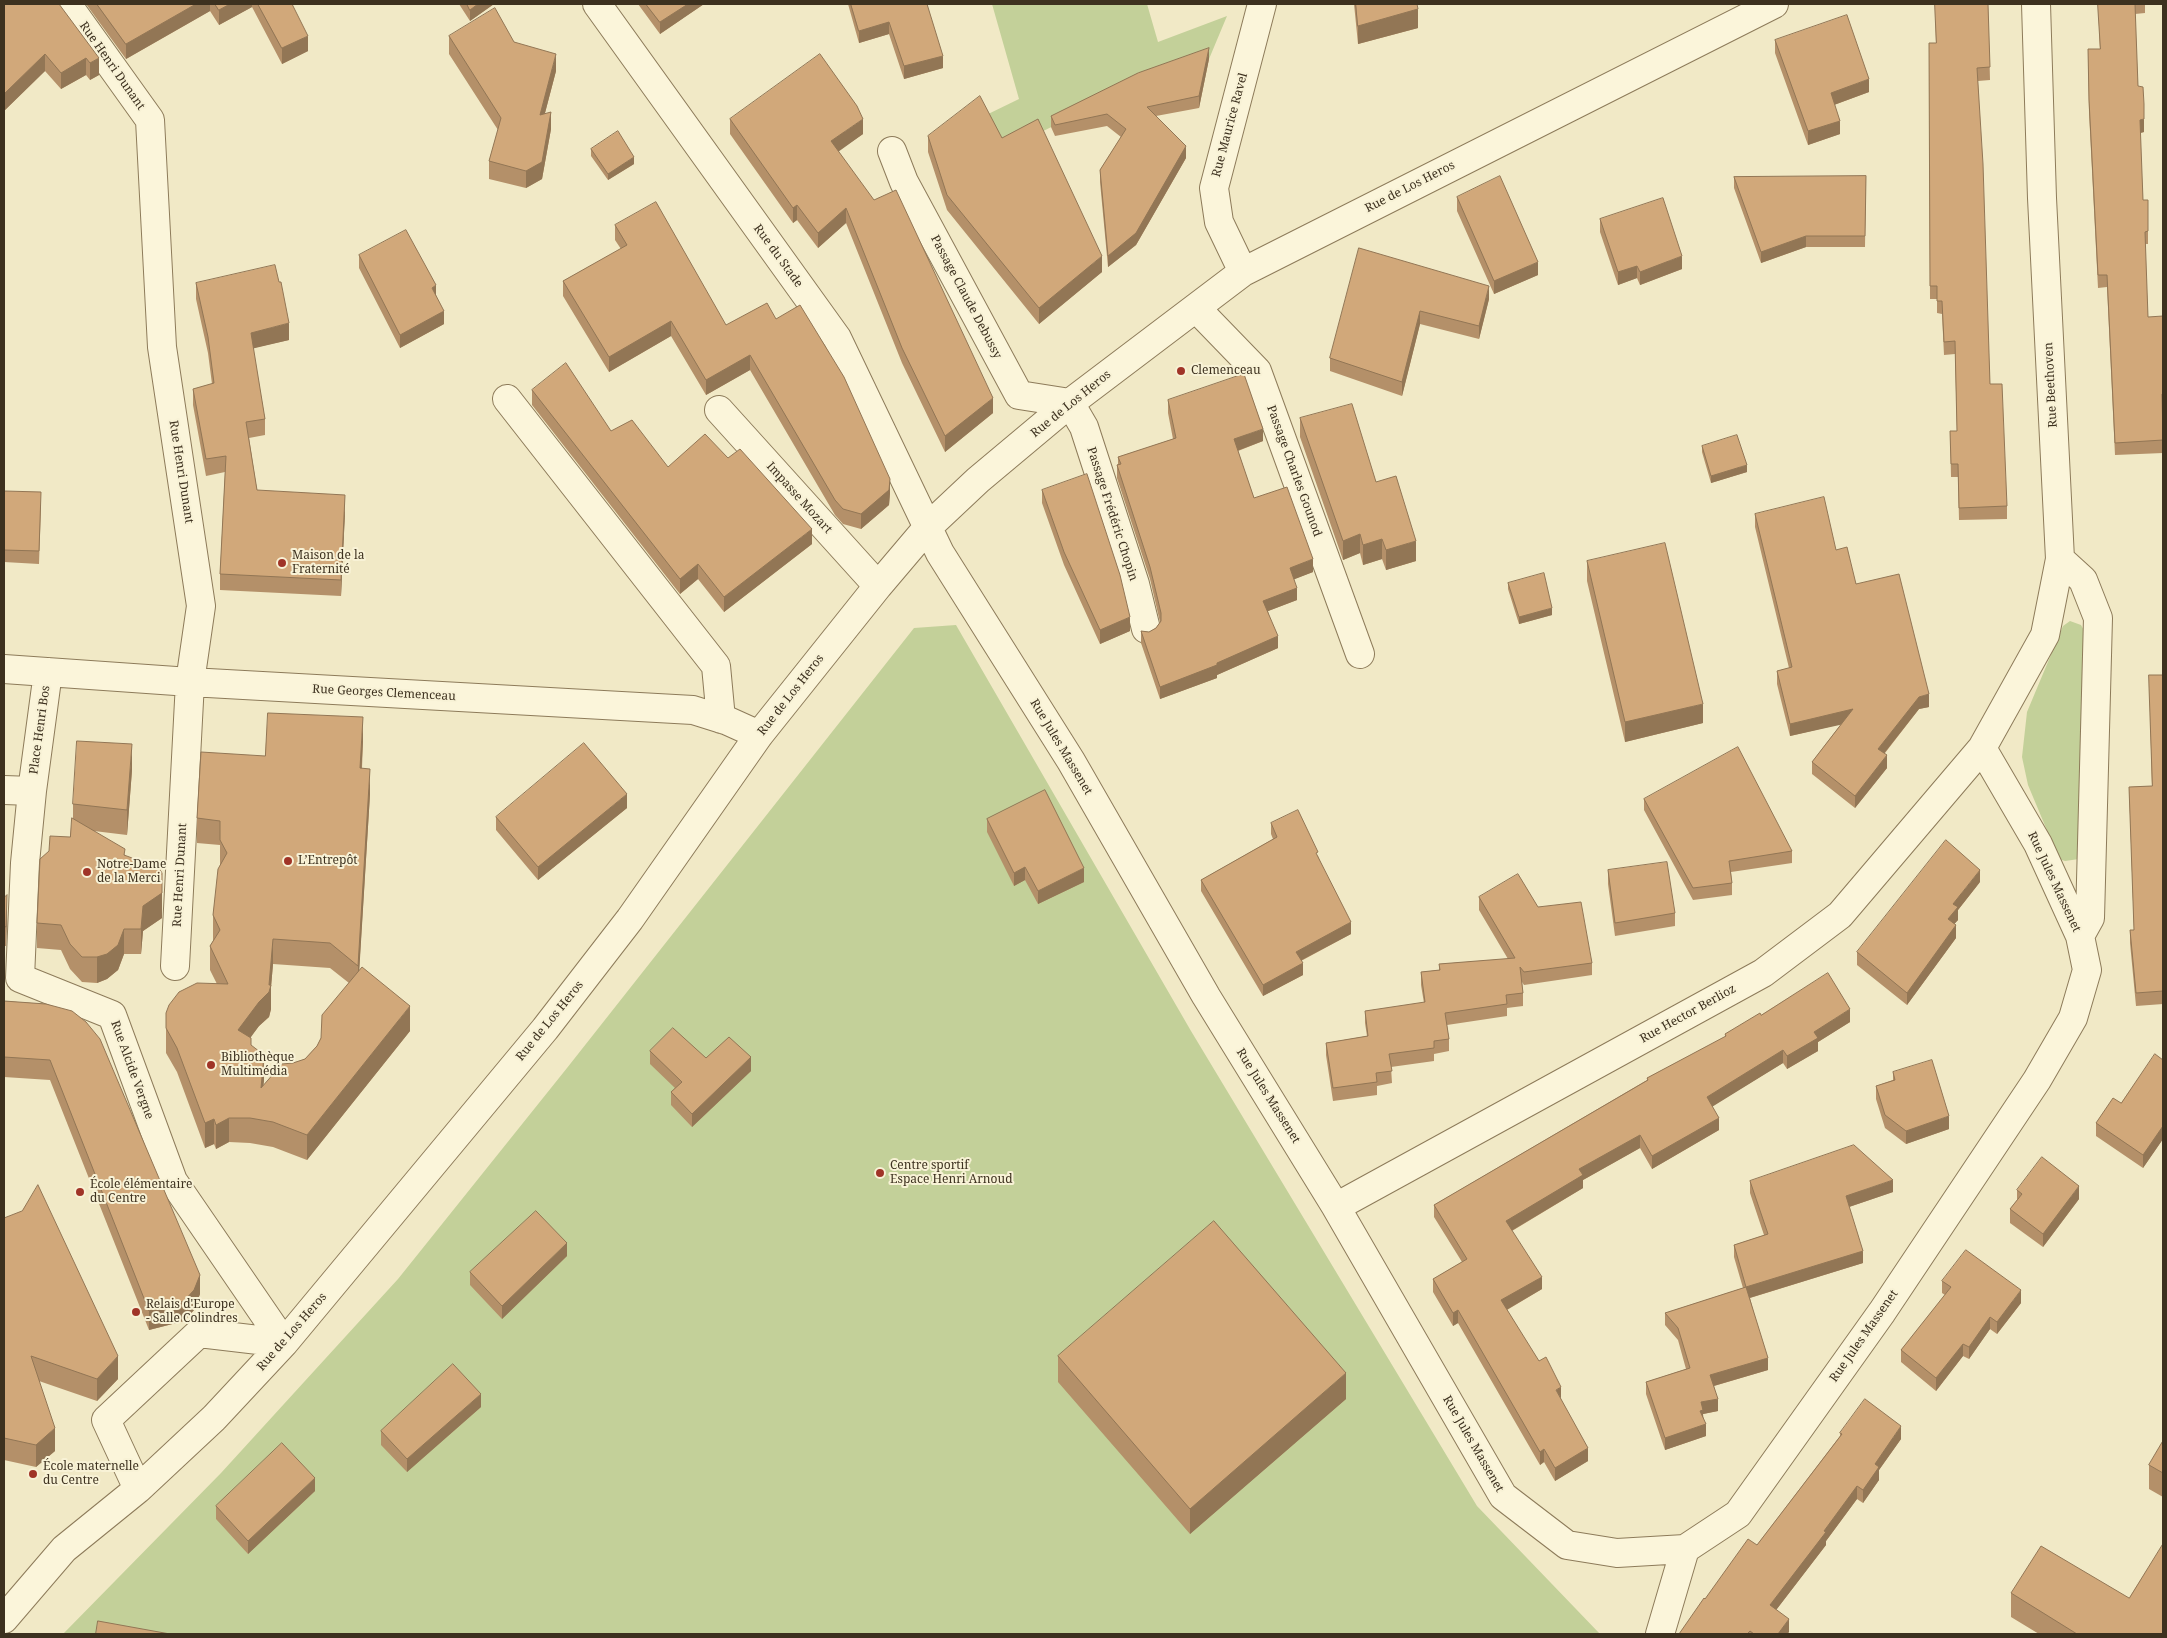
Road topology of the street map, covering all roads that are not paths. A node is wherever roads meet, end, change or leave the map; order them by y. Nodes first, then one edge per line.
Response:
1 (67, 4) edge
2 (597, 4) edge
3 (1262, 4) edge
4 (1774, 4) edge
5 (2036, 4) edge
6 (892, 151) dead end
7 (1242, 272) junction
8 (1196, 308) junction
9 (507, 399) dead end
10 (1070, 403) junction
11 (719, 410) dead end
12 (928, 527) junction
13 (2060, 559) junction
14 (878, 586) junction
15 (1146, 629) dead end
16 (1360, 654) dead end
17 (4, 669) edge
18 (48, 672) junction
19 (190, 682) junction
20 (721, 719) junction
21 (759, 736) junction
22 (1982, 748) junction
23 (4, 790) edge
24 (32, 791) junction
25 (2080, 936) junction
26 (175, 966) dead end
27 (1336, 1207) junction
28 (284, 1343) junction
29 (138, 1489) junction
30 (1685, 1549) junction
31 (4, 1619) edge
32 (1660, 1634) edge

1 - 19 street, Rue Henri Dunant
2 - 12 street, Rue du Stade
3 - 7 street, Rue Maurice Ravel
4 - 7 street, Rue de Los Heros
5 - 13 street, Rue Beethoven
6 - 10 street, Passage Claude Debussy
7 - 8 street, Rue de Los Heros
8 - 10 street, Rue de Los Heros
8 - 16 street, Passage Charles Gounod
9 - 20 street
10 - 12 street, Rue de Los Heros
10 - 15 street, Passage Frédéric Chopin
11 - 14 street, Impasse Mozart
12 - 14 street, Rue de Los Heros
12 - 27 street, Rue Jules Massenet
13 - 22 street, Rue Beethoven
13 - 25 street
14 - 21 street, Rue de Los Heros
17 - 18 street, Rue Georges Clemenceau
18 - 19 street, Rue Georges Clemenceau
18 - 24 street, Place Henri Bos
19 - 20 street, Rue Georges Clemenceau
19 - 26 street, Rue Henri Dunant
20 - 21 street, Rue Georges Clemenceau
21 - 28 street, Rue de Los Heros
22 - 25 street, Rue Jules Massenet
22 - 27 street, Rue Hector Berlioz
23 - 24 street, Place Henri Bos
24 - 28 street, Rue Alcide Vergne
25 - 30 street, Rue Jules Massenet
27 - 30 street, Rue Jules Massenet
28 - 29 street, Rue de Los Heros
28 - 29 street
29 - 31 street, Rue de Los Heros
30 - 32 street

